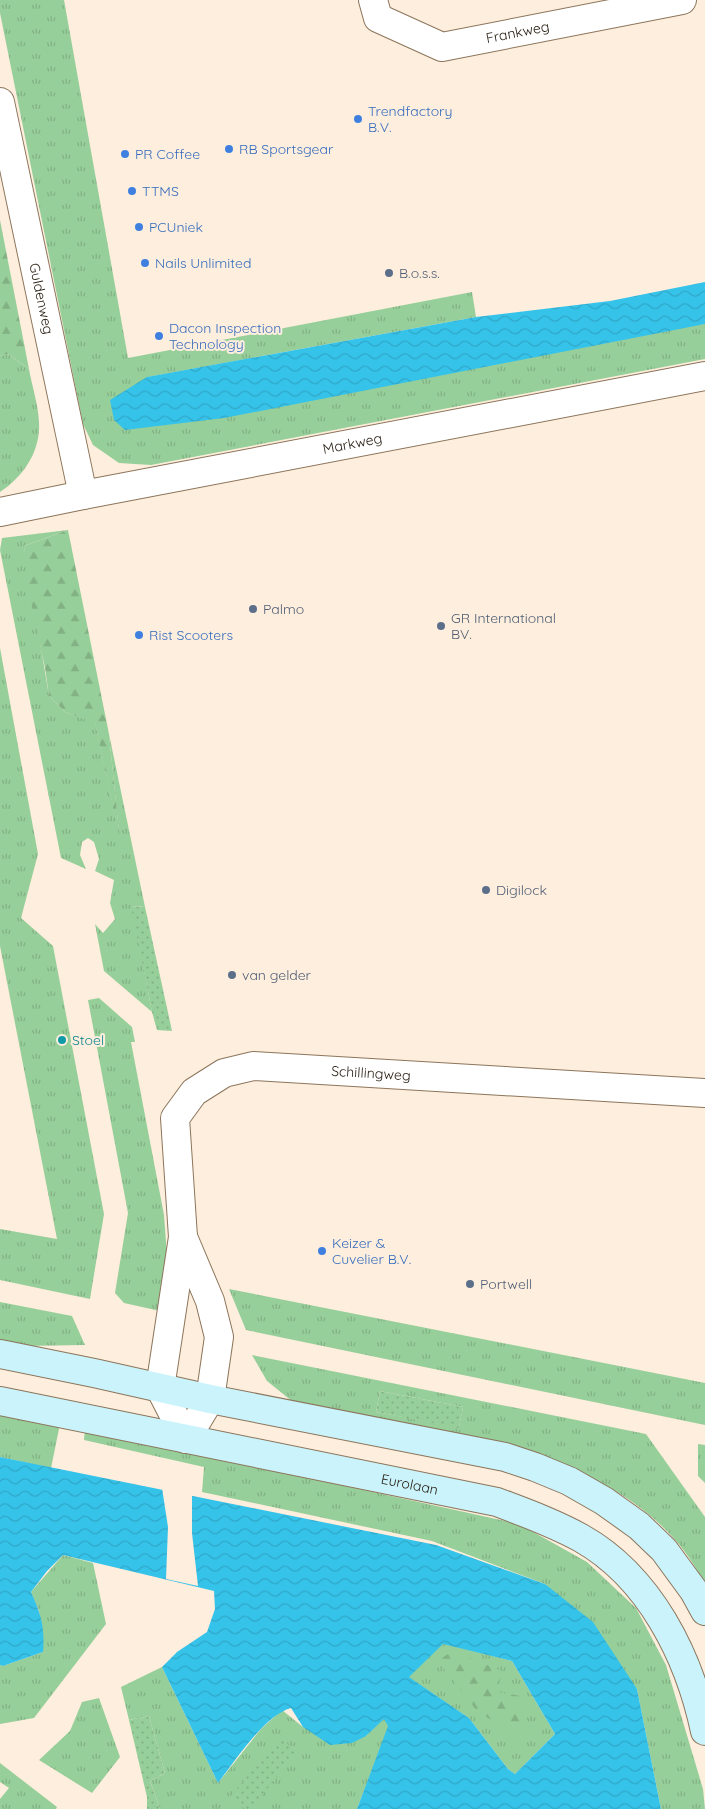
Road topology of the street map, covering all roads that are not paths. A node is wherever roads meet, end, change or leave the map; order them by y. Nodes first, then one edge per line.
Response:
1 (374, 0) edge
2 (682, 0) edge
3 (0, 102) edge
4 (705, 376) edge
5 (82, 495) junction
6 (0, 512) edge
7 (705, 1093) edge
8 (183, 1237) junction
9 (0, 1354) edge
10 (160, 1388) junction
11 (210, 1399) junction
12 (0, 1401) edge
13 (186, 1439) junction
14 (705, 1611) edge
15 (705, 1731) edge

1 - 2 street, Frankweg
3 - 5 street, Guldenweg
4 - 5 street, Markweg
5 - 6 street, Markweg
7 - 8 street, Schillingweg
8 - 10 street, Schillingweg
8 - 11 street, Schillingweg
9 - 10 main road
10 - 11 main road
10 - 13 street
11 - 13 street, Schillingweg
11 - 14 main road
12 - 13 main road, Eurolaan
13 - 15 main road, Eurolaan

